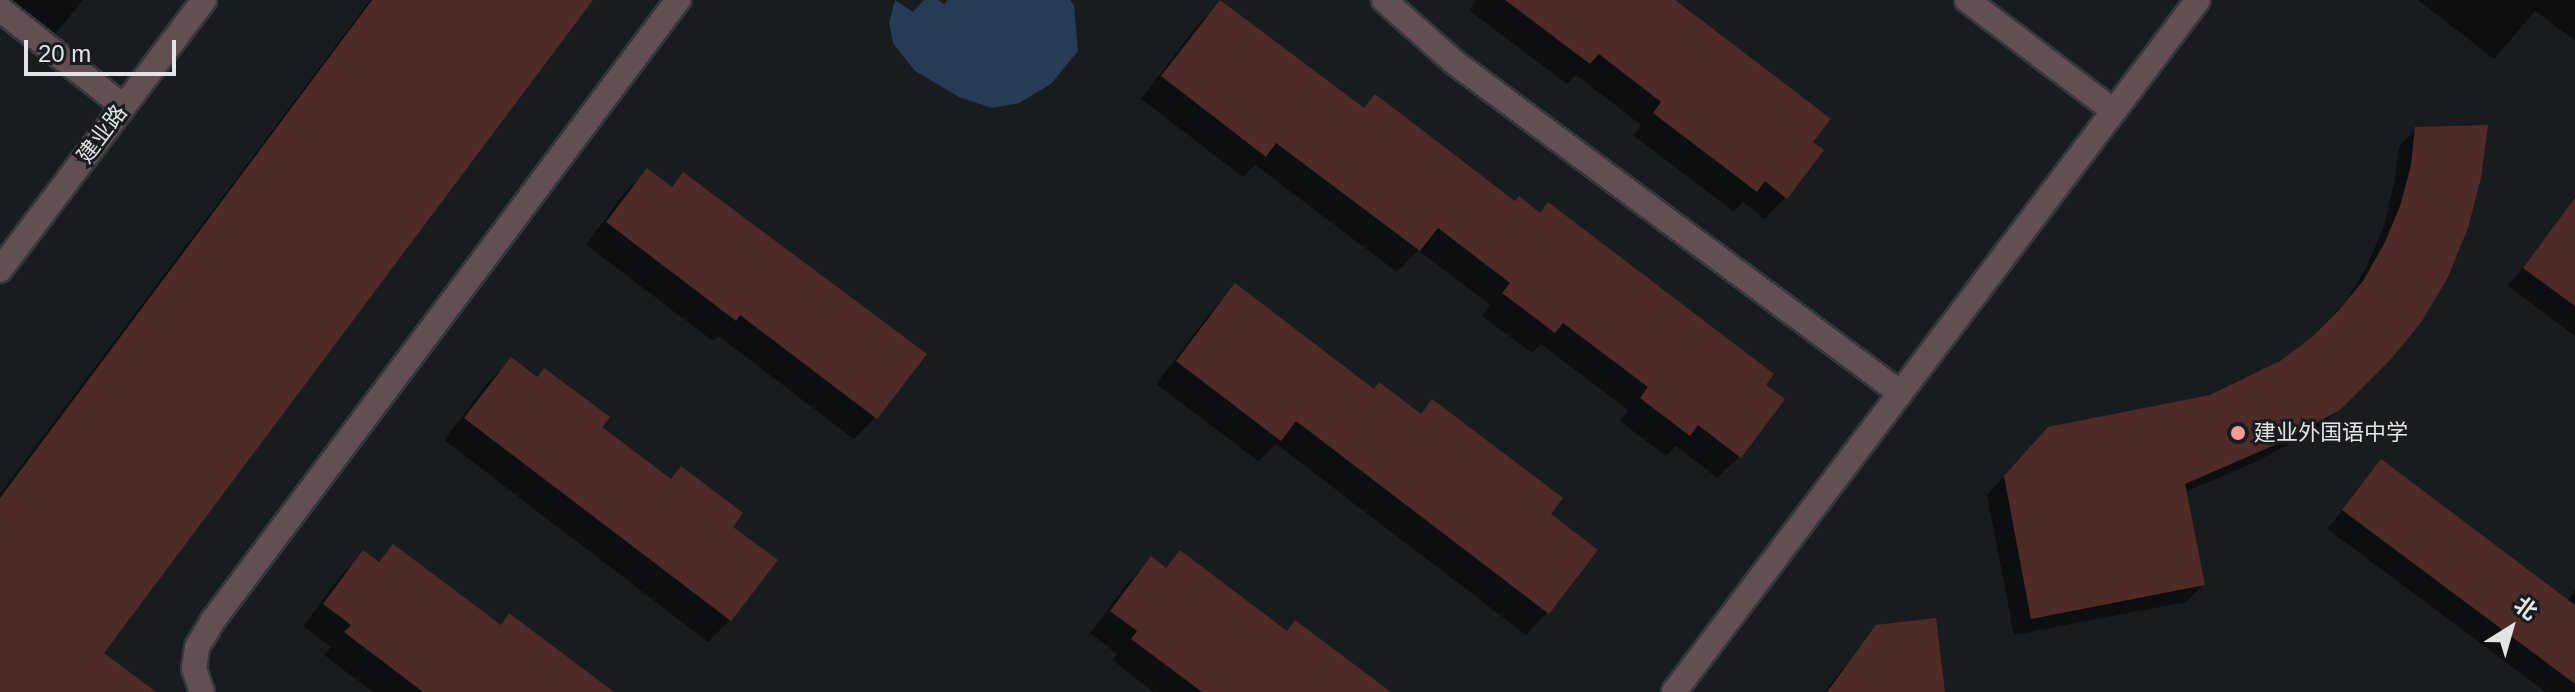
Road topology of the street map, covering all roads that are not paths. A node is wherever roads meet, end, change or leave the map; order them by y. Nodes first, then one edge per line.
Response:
1 (204, 0) edge
2 (678, 0) edge
3 (1384, 0) edge
4 (1967, 0) edge
5 (2198, 0) edge
6 (0, 9) edge
7 (123, 106) junction
8 (2114, 111) junction
9 (0, 270) edge
10 (1899, 392) junction
11 (202, 692) edge
12 (1674, 692) edge

1 - 7 street, 建业路
2 - 11 street
3 - 10 street
4 - 8 street
5 - 8 street
6 - 7 street
7 - 9 street, 建业路
8 - 10 street
10 - 12 street

